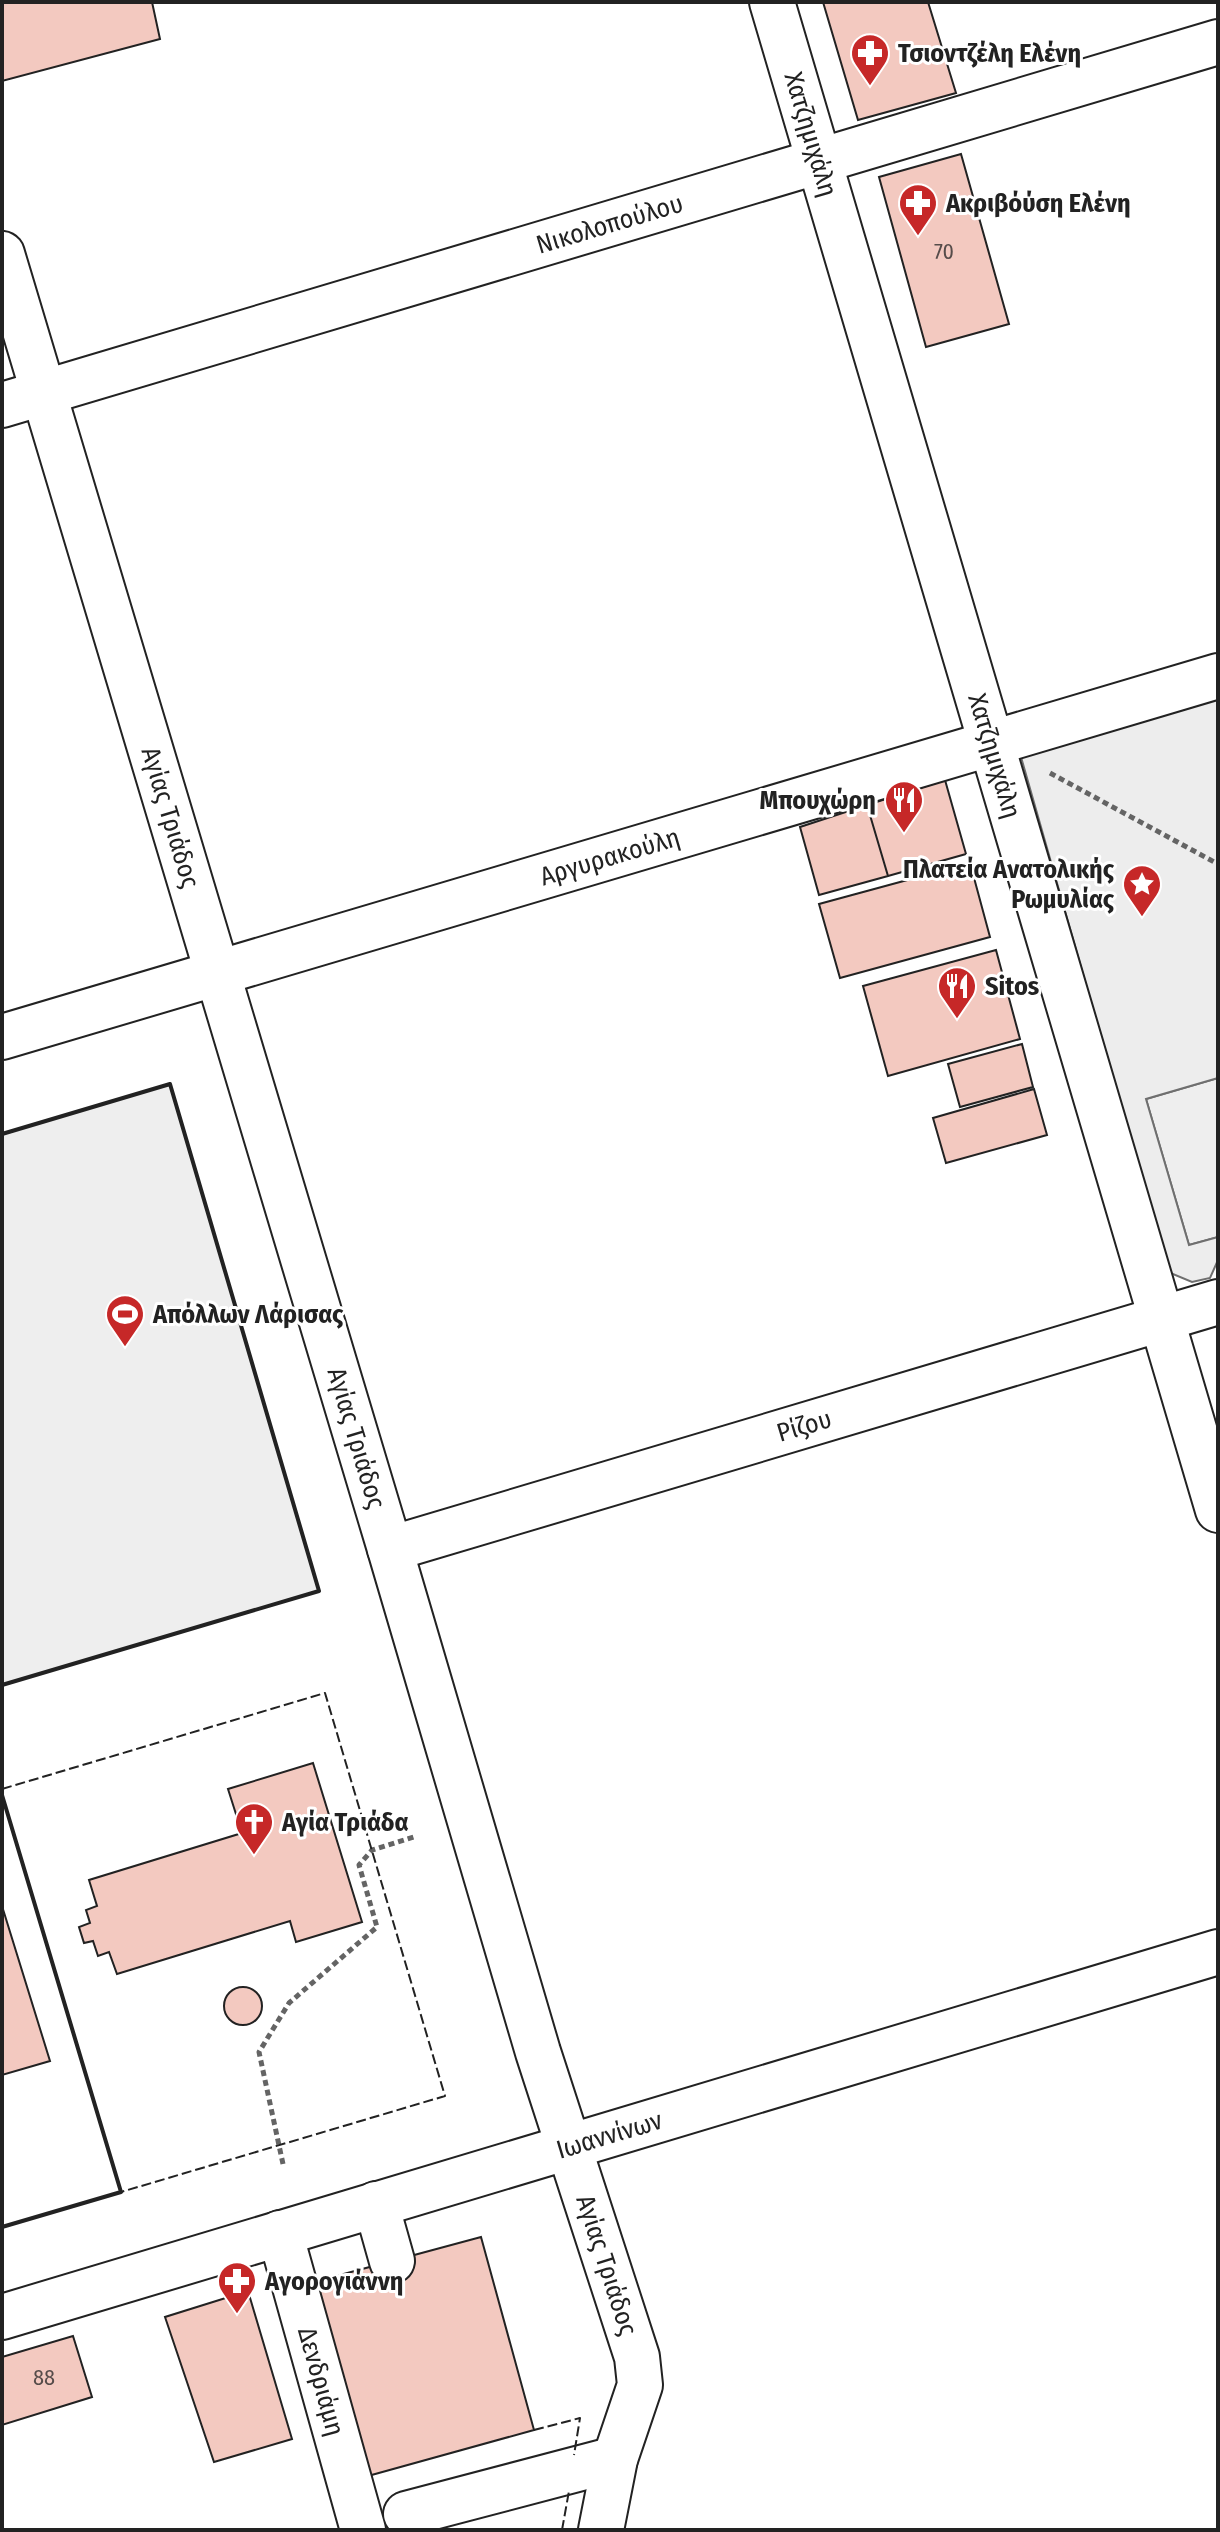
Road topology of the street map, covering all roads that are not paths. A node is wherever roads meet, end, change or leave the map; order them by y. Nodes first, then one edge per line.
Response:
1 (772, 2) edge
2 (1218, 42) edge
3 (818, 161) junction
4 (2, 254) edge
5 (43, 393) junction
6 (2, 405) edge
7 (1218, 676) edge
8 (991, 744) junction
9 (218, 973) junction
10 (2, 1037) edge
11 (1218, 1302) edge
12 (1160, 1319) junction
13 (1218, 1510) edge
14 (390, 1549) junction
15 (1218, 1952) edge
16 (569, 2146) junction
17 (376, 2204) junction
18 (280, 2233) junction
19 (392, 2261) dead end
20 (2, 2317) edge
21 (615, 2459) junction
22 (406, 2514) dead end
23 (363, 2530) edge
24 (601, 2530) edge

1 - 3 street, Χατζημιχάλη
2 - 3 street, Νικολοπούλου
3 - 5 street, Νικολοπούλου
3 - 8 street, Χατζημιχάλη
4 - 5 street, Αγίας Τριάδος
5 - 6 street, Νικολοπούλου
5 - 9 street, Αγίας Τριάδος
7 - 8 street, Αργυρακούλη
8 - 9 street, Αργυρακούλη
8 - 12 street, Χατζημιχάλη
9 - 10 street, Αργυρακούλη
9 - 14 street, Αγίας Τριάδος
11 - 12 street, Ρίζου
12 - 13 street, Χατζημιχάλη
12 - 14 street, Ρίζου
14 - 16 street, Αγίας Τριάδος
15 - 16 street, Ιωαννίνων
16 - 17 street, Ιωαννίνων
16 - 21 street, Αγίας Τριάδος
17 - 18 street, Ιωαννίνων
17 - 19 street
18 - 20 street, Ιωαννίνων
18 - 23 street, Δενδριάμη
21 - 22 street
21 - 24 street, Αγίας Τριάδος

